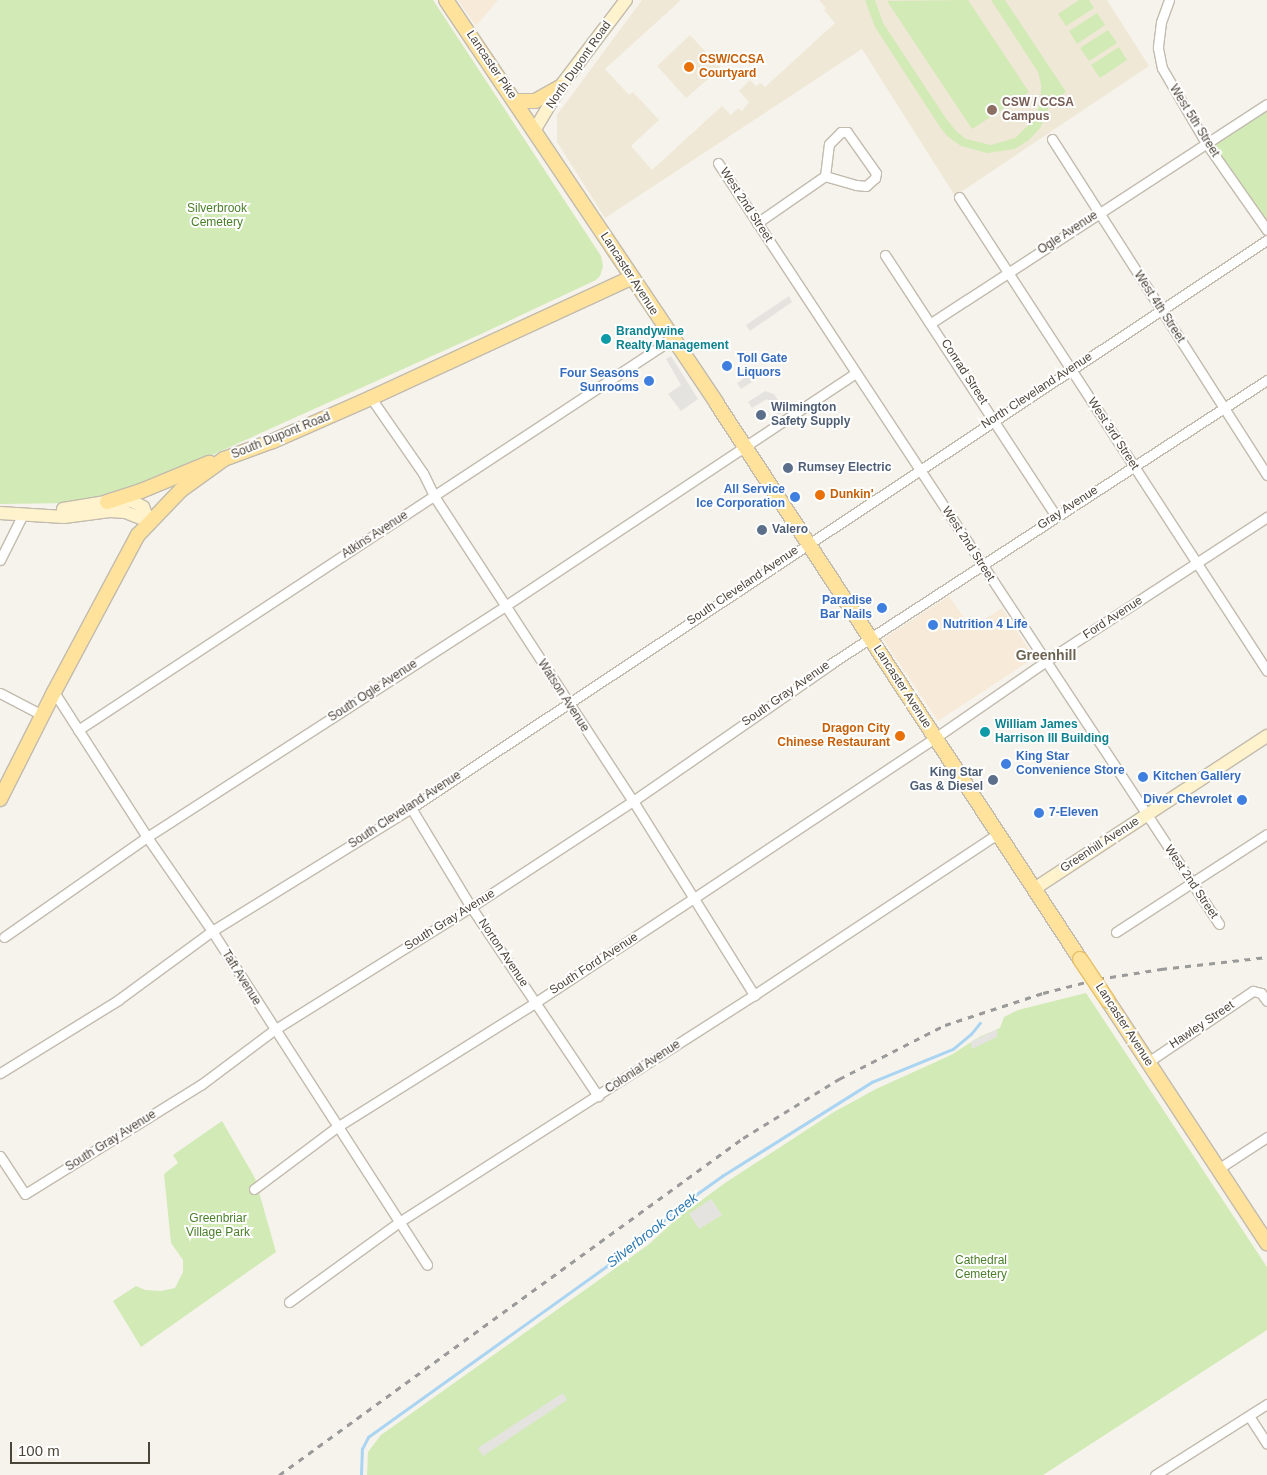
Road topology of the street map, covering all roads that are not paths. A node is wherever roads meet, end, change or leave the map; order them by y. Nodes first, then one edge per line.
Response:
1 (446, 0) edge
2 (626, 0) edge
3 (1169, 0) edge
4 (560, 88) junction
5 (515, 101) junction
6 (1267, 104) edge
7 (534, 131) junction
8 (1052, 139) dead end
9 (1206, 143) junction
10 (718, 163) dead end
11 (825, 176) junction
12 (959, 197) dead end
13 (1100, 213) junction
14 (757, 223) junction
15 (1267, 230) edge
16 (1267, 240) edge
17 (885, 255) dead end
18 (1008, 273) junction
19 (631, 278) junction
20 (1161, 310) junction
21 (931, 323) junction
22 (672, 339) junction
23 (1071, 369) junction
24 (856, 373) junction
25 (1267, 380) edge
26 (371, 398) junction
27 (1224, 407) junction
28 (994, 420) junction
29 (743, 446) junction
30 (224, 459) junction
31 (1134, 466) junction
32 (920, 468) junction
33 (1267, 475) edge
34 (434, 496) junction
35 (107, 502) junction
36 (0, 512) edge
37 (24, 514) junction
38 (47, 515) junction
39 (1056, 516) junction
40 (1267, 517) edge
41 (149, 521) junction
42 (808, 543) junction
43 (0, 560) edge
44 (1197, 564) junction
45 (982, 565) junction
46 (505, 606) junction
47 (870, 638) junction
48 (1046, 661) junction
49 (1267, 671) edge
50 (54, 692) junction
51 (0, 693) edge
52 (568, 704) junction
53 (42, 715) junction
54 (78, 730) junction
55 (1267, 736) edge
56 (935, 738) junction
57 (0, 799) edge
58 (632, 801) junction
59 (411, 808) junction
60 (1146, 816) junction
61 (999, 833) junction
62 (1267, 834) edge
63 (147, 837) junction
64 (1192, 882) junction
65 (1034, 889) junction
66 (694, 898) junction
67 (471, 906) junction
68 (1219, 924) dead end
69 (212, 931) junction
70 (1116, 932) dead end
71 (4, 937) dead end
72 (754, 995) junction
73 (1267, 1000) edge
74 (536, 1002) junction
75 (274, 1030) junction
76 (1148, 1062) junction
77 (0, 1073) edge
78 (598, 1096) junction
79 (336, 1127) junction
80 (1267, 1137) edge
81 (0, 1156) edge
82 (1218, 1169) junction
83 (254, 1189) dead end
84 (399, 1222) junction
85 (1267, 1243) edge
86 (427, 1265) dead end
87 (289, 1302) dead end
88 (1267, 1404) edge
89 (1249, 1416) junction
90 (1267, 1444) edge
91 (1166, 1472) edge
92 (1155, 1475) edge

1 - 5 main road, Lancaster Pike
2 - 4 main road, North Dupont Road
3 - 9 street, West 5th Street
4 - 5 main road
4 - 7 main road, North Dupont Road
5 - 7 main road, Lancaster Pike
6 - 9 street, Ogle Avenue
7 - 19 main road, Lancaster Avenue
8 - 13 street, West 4th Street
9 - 13 street, Ogle Avenue
9 - 15 street, West 5th Street
10 - 14 street, West 2nd Street
11 - 11 street
11 - 14 street
12 - 18 street, West 3rd Street
13 - 18 street, Ogle Avenue
13 - 20 street, West 4th Street
14 - 24 street, West 2nd Street
16 - 20 street, North Cleveland Avenue
17 - 21 street, Conrad Street
18 - 21 street, Ogle Avenue
18 - 23 street, West 3rd Street
19 - 22 main road, Lancaster Avenue
19 - 26 main road, South Dupont Road
20 - 23 street, North Cleveland Avenue
20 - 27 street, West 4th Street
21 - 28 street, Conrad Street
22 - 29 main road, Lancaster Avenue
22 - 34 street, Atkins Avenue
23 - 28 street, North Cleveland Avenue
23 - 31 street, West 3rd Street
24 - 29 street
24 - 32 street, West 2nd Street
25 - 27 street, Gray Avenue
26 - 30 main road, South Dupont Road
26 - 34 street, Watson Avenue
27 - 31 street, Gray Avenue
27 - 33 street, West 4th Street
28 - 32 street, North Cleveland Avenue
28 - 39 street, Conrad Street
29 - 42 main road, Lancaster Avenue
29 - 46 street, South Ogle Avenue
30 - 35 main road
30 - 41 main road, South Dupont Road
31 - 39 street, Gray Avenue
31 - 44 street, West 3rd Street
32 - 42 street, North Cleveland Avenue
32 - 45 street, West 2nd Street
34 - 46 street, Watson Avenue
34 - 54 street, Atkins Avenue
35 - 38 main road
35 - 41 main road
36 - 37 main road
37 - 38 main road
37 - 43 street
38 - 41 main road
39 - 45 street, Gray Avenue
40 - 44 street, Ford Avenue
41 - 50 main road, South Dupont Road
42 - 47 main road, Lancaster Avenue
42 - 52 street, South Cleveland Avenue
44 - 48 street, Ford Avenue
44 - 49 street, West 3rd Street
45 - 47 street, Gray Avenue
45 - 48 street, West 2nd Street
46 - 52 street, Watson Avenue
46 - 63 street, South Ogle Avenue
47 - 56 main road, Lancaster Avenue
47 - 58 street, South Gray Avenue
48 - 56 street, Ford Avenue
48 - 60 street, West 2nd Street
50 - 53 main road, South Dupont Road
50 - 54 street, Taft Avenue
51 - 53 street
52 - 58 street, Watson Avenue
52 - 59 street, South Cleveland Avenue
53 - 57 main road, South Dupont Road
54 - 63 street, Taft Avenue
55 - 60 main road, Greenhill Avenue
56 - 61 main road, Lancaster Avenue
56 - 66 street, South Ford Avenue
58 - 66 street, Watson Avenue
58 - 67 street, South Gray Avenue
59 - 67 street, Norton Avenue
59 - 69 street, South Cleveland Avenue
60 - 64 street, West 2nd Street
60 - 65 main road, Greenhill Avenue
61 - 65 main road, Lancaster Avenue
61 - 72 street, Colonial Avenue
62 - 64 street
63 - 69 street, Taft Avenue
63 - 71 street, South Ogle Avenue
64 - 68 street, West 2nd Street
64 - 70 street
65 - 76 main road, Lancaster Avenue, bridge
66 - 72 street, Watson Avenue
66 - 74 street, South Ford Avenue
67 - 74 street, Norton Avenue
67 - 75 street, South Gray Avenue
69 - 75 street, Taft Avenue
69 - 77 street, South Cleveland Avenue
72 - 78 street, Colonial Avenue
73 - 76 street, Hawley Street
74 - 78 street, Norton Avenue
74 - 79 street, South Ford Avenue
75 - 79 street, Taft Avenue
75 - 81 street, South Gray Avenue
76 - 82 main road, Lancaster Avenue
78 - 84 street, Colonial Avenue
79 - 83 street, South Ford Avenue
79 - 84 street, Taft Avenue
80 - 82 street
82 - 85 main road, Lancaster Avenue
84 - 86 street, Taft Avenue
84 - 87 street, Colonial Avenue
88 - 89 street
89 - 90 street
89 - 91 street
91 - 92 street

